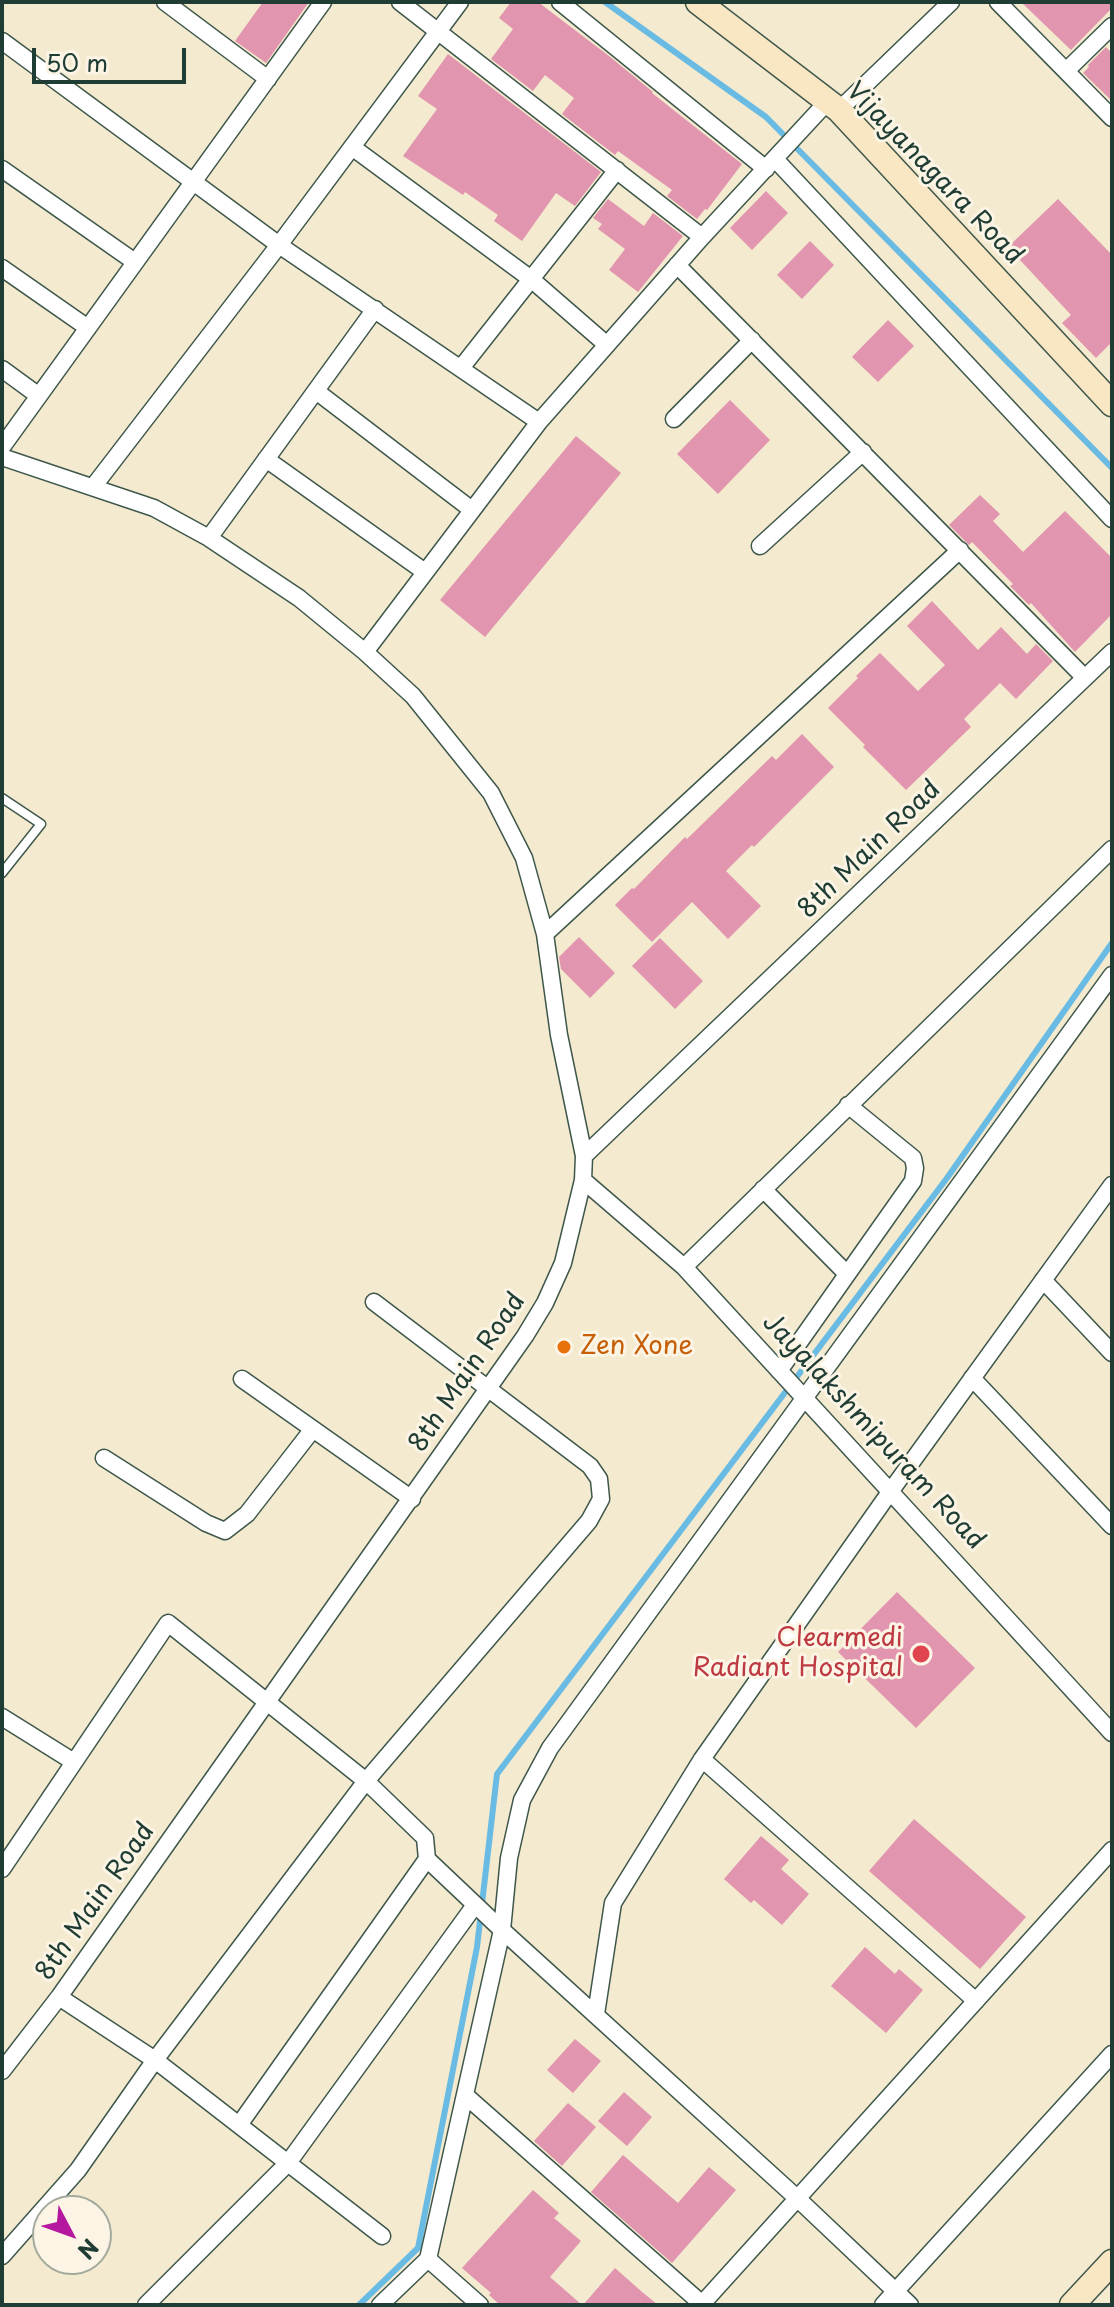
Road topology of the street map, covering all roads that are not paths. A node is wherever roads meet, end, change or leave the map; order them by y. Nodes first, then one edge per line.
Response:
1 (165, 2) edge
2 (323, 2) edge
3 (400, 2) edge
4 (460, 2) edge
5 (560, 2) edge
6 (698, 2) edge
7 (951, 2) edge
8 (998, 2) edge
9 (1112, 26) edge
10 (440, 31) junction
11 (2, 41) edge
12 (1066, 71) junction
13 (268, 79) junction
14 (834, 106) junction
15 (1112, 118) edge
16 (352, 147) junction
17 (770, 164) junction
18 (2, 169) edge
19 (617, 170) junction
20 (194, 181) junction
21 (702, 237) junction
22 (279, 245) junction
23 (135, 262) junction
24 (677, 265) junction
25 (2, 268) edge
26 (531, 279) junction
27 (375, 309) junction
28 (88, 328) junction
29 (752, 340) junction
30 (607, 345) junction
31 (461, 368) junction
32 (2, 369) edge
33 (316, 391) junction
34 (39, 396) junction
35 (1112, 404) edge
36 (674, 419) dead end
37 (539, 422) junction
38 (2, 447) edge
39 (863, 452) junction
40 (2, 457) edge
41 (266, 459) junction
42 (93, 487) junction
43 (472, 510) junction
44 (1112, 519) edge
45 (209, 538) junction
46 (760, 546) dead end
47 (960, 550) junction
48 (425, 572) junction
49 (365, 652) junction
50 (1112, 652) edge
51 (1085, 678) junction
52 (2, 798) edge
53 (1112, 849) edge
54 (2, 873) edge
55 (545, 934) junction
56 (1112, 975) edge
57 (848, 1105) junction
58 (584, 1156) junction
59 (583, 1180) junction
60 (763, 1189) junction
61 (1110, 1193) edge
62 (684, 1267) junction
63 (847, 1274) junction
64 (1043, 1280) junction
65 (374, 1302) dead end
66 (1112, 1353) edge
67 (779, 1371) junction
68 (972, 1378) junction
69 (242, 1379) dead end
70 (488, 1390) junction
71 (805, 1399) junction
72 (313, 1429) junction
73 (104, 1458) dead end
74 (890, 1492) junction
75 (412, 1499) junction
76 (1112, 1526) edge
77 (267, 1700) junction
78 (2, 1717) edge
79 (1112, 1733) edge
80 (702, 1759) junction
81 (74, 1762) junction
82 (366, 1781) junction
83 (1112, 1850) edge
84 (5, 1859) edge
85 (427, 1859) junction
86 (475, 1905) junction
87 (502, 1930) junction
88 (59, 1997) junction
89 (976, 2001) junction
90 (596, 2014) junction
91 (1112, 2054) edge
92 (155, 2060) junction
93 (2, 2071) edge
94 (466, 2096) junction
95 (239, 2125) junction
96 (288, 2163) junction
97 (798, 2199) junction
98 (382, 2236) dead end
99 (2, 2256) edge
100 (428, 2259) junction
101 (1112, 2262) edge
102 (896, 2291) junction
103 (702, 2304) edge
104 (146, 2305) edge
105 (380, 2305) edge
106 (480, 2305) edge
107 (883, 2305) edge
108 (910, 2305) edge
109 (1072, 2305) edge

1 - 13 street
2 - 13 street
3 - 10 street
4 - 10 street
5 - 17 street
6 - 14 street, Vijayanagara Road
7 - 14 street
8 - 12 street
9 - 12 street
10 - 16 street
10 - 19 street
11 - 20 street
12 - 15 street
13 - 20 street
14 - 17 street
14 - 35 street, Vijayanagara Road
16 - 22 street
16 - 26 street
17 - 21 street
17 - 44 street
18 - 23 street
19 - 21 street
19 - 26 street
20 - 22 street
20 - 23 street
21 - 24 street
22 - 27 street
22 - 42 street
23 - 28 street
24 - 29 street
24 - 30 street
25 - 28 street
26 - 30 street
26 - 31 street
27 - 31 street
27 - 33 street
28 - 34 street
29 - 36 street
29 - 39 street
30 - 37 street
31 - 37 street
32 - 34 street
33 - 41 street
33 - 43 street
34 - 38 street
37 - 43 street
39 - 46 street
39 - 47 street
40 - 42 street
41 - 45 street
41 - 48 street
42 - 45 street
43 - 48 street
45 - 49 street
47 - 51 street
47 - 55 street
48 - 49 street
49 - 55 street
50 - 51 street, 8th Main Road
51 - 58 street, 8th Main Road
52 - 54 lane
53 - 57 street
55 - 58 street
56 - 71 street
57 - 60 street
57 - 63 street
58 - 59 street, 8th Main Road
59 - 62 street, Jayalakshmipuram Road
59 - 70 street, 8th Main Road
60 - 62 street
60 - 63 street
61 - 64 street
62 - 67 street, Jayalakshmipuram Road
63 - 67 street
64 - 66 street
64 - 68 street
65 - 70 street
67 - 71 street, Jayalakshmipuram Road
68 - 74 street
68 - 76 street
69 - 72 street
70 - 75 street, 8th Main Road
70 - 82 street
71 - 74 street, Jayalakshmipuram Road
71 - 87 street
72 - 73 street
72 - 75 street
74 - 79 street, Jayalakshmipuram Road
74 - 80 street
75 - 77 street, 8th Main Road
77 - 81 street
77 - 82 street
77 - 88 street, 8th Main Road
78 - 81 street
80 - 89 street
80 - 90 street
81 - 84 street
82 - 85 street
82 - 92 street
83 - 89 street
85 - 86 street
85 - 95 street
86 - 87 street
86 - 96 street
87 - 90 street
87 - 94 street
88 - 92 street
88 - 93 street, 8th Main Road
89 - 97 street
90 - 97 street
91 - 102 street
92 - 95 street
92 - 99 street
94 - 100 street
94 - 103 street
95 - 96 street
96 - 98 street
96 - 104 street
97 - 102 street
97 - 103 street
100 - 105 street
100 - 106 street
101 - 109 street
102 - 107 street
102 - 108 street

